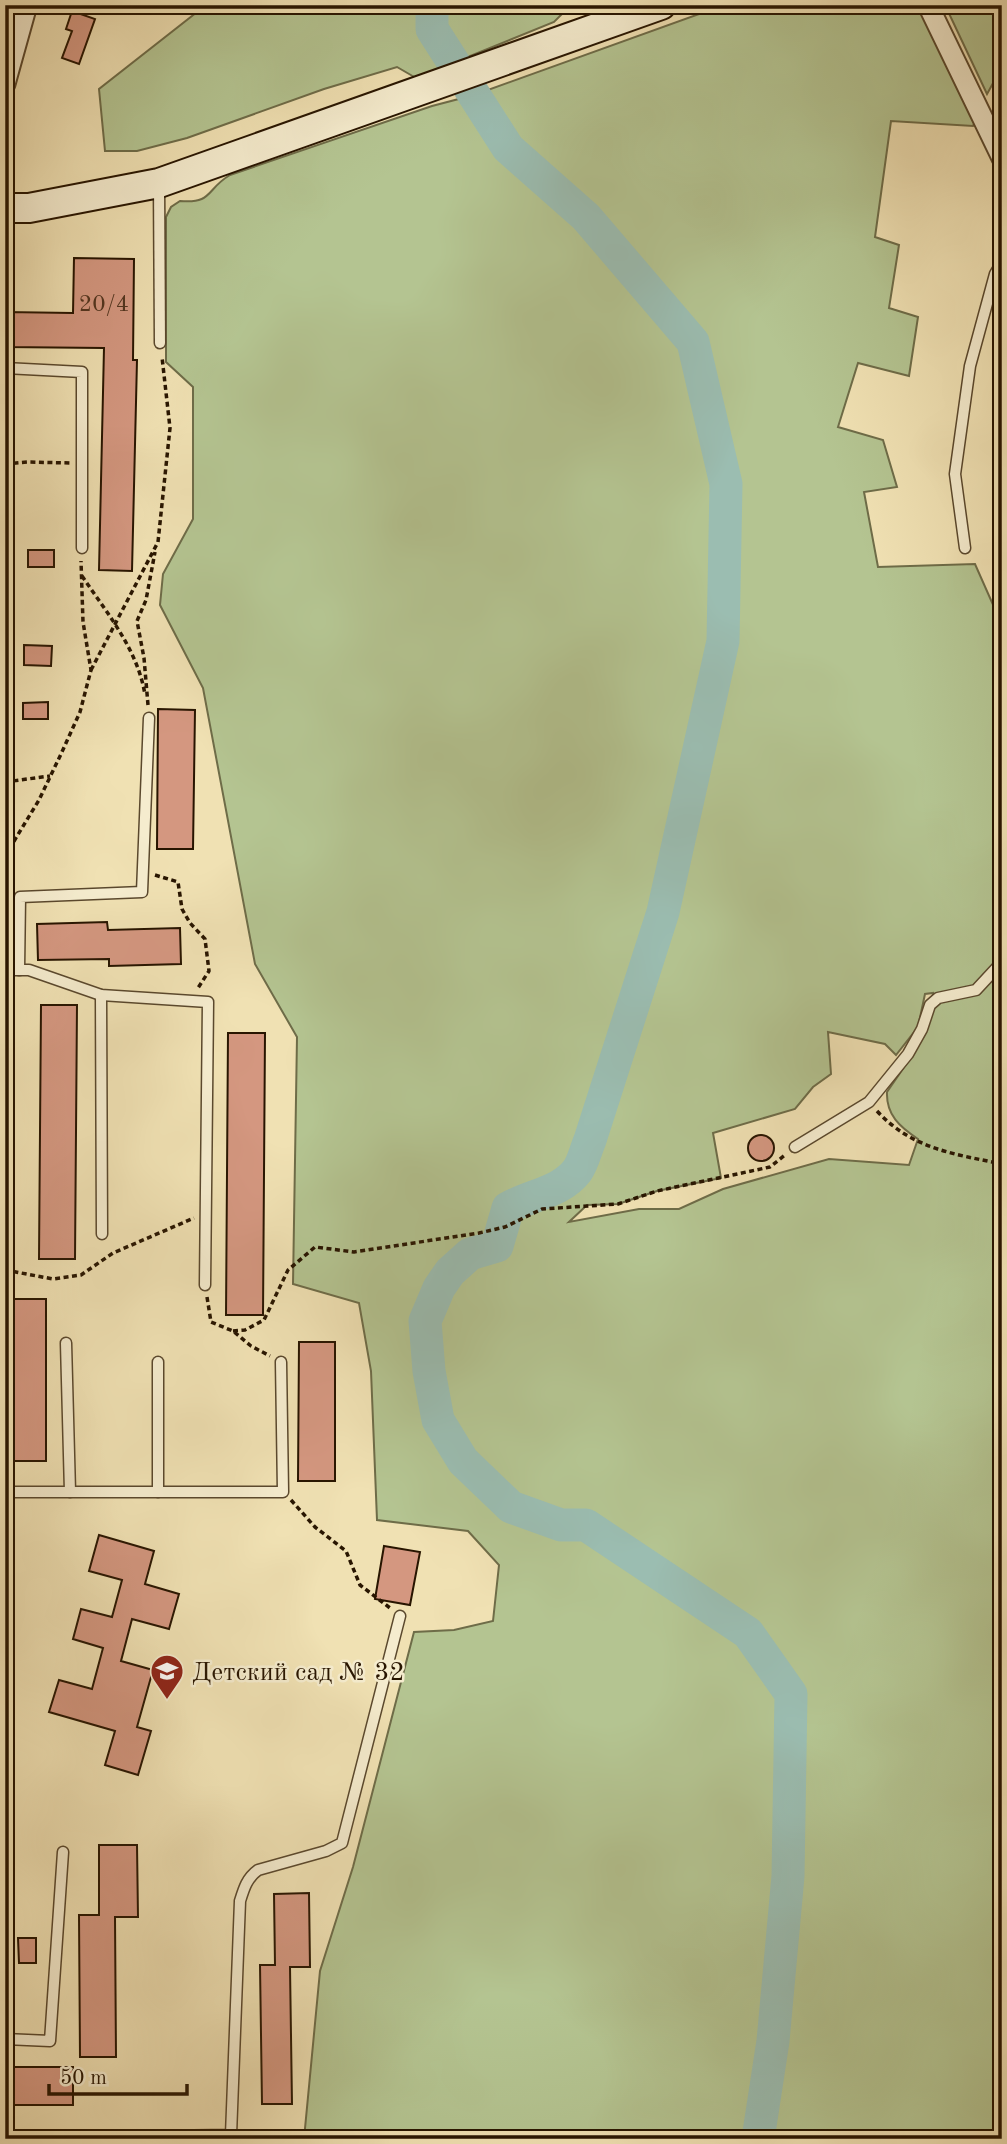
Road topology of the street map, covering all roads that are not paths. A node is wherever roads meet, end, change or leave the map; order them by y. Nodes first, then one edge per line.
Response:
1 (27, 5) edge
2 (661, 5) edge
3 (928, 5) edge
4 (5, 83) edge
5 (1002, 158) edge
6 (159, 183) junction
7 (5, 208) edge
8 (1002, 262) edge
9 (160, 343) road end
10 (5, 368) edge
11 (82, 548) road end
12 (965, 548) dead end
13 (149, 718) road end
14 (1002, 962) edge
15 (5, 970) edge
16 (19, 970) junction
17 (101, 995) junction
18 (794, 1147) road end
19 (102, 1234) dead end
20 (205, 1284) road end
21 (66, 1343) dead end
22 (158, 1362) dead end
23 (281, 1362) road end
24 (5, 1492) edge
25 (70, 1492) junction
26 (158, 1492) junction
27 (400, 1616) road end
28 (63, 1852) dead end
29 (5, 2039) edge
30 (5, 2138) edge

1 - 4 street
2 - 6 street
3 - 5 street
6 - 7 street
6 - 9 lane
8 - 12 lane
10 - 11 lane
13 - 16 lane
14 - 18 lane
15 - 16 lane
16 - 17 lane
17 - 19 lane
17 - 20 lane
21 - 25 lane
22 - 26 lane
23 - 26 lane
24 - 25 lane
25 - 26 lane
27 - 30 lane
28 - 29 lane

